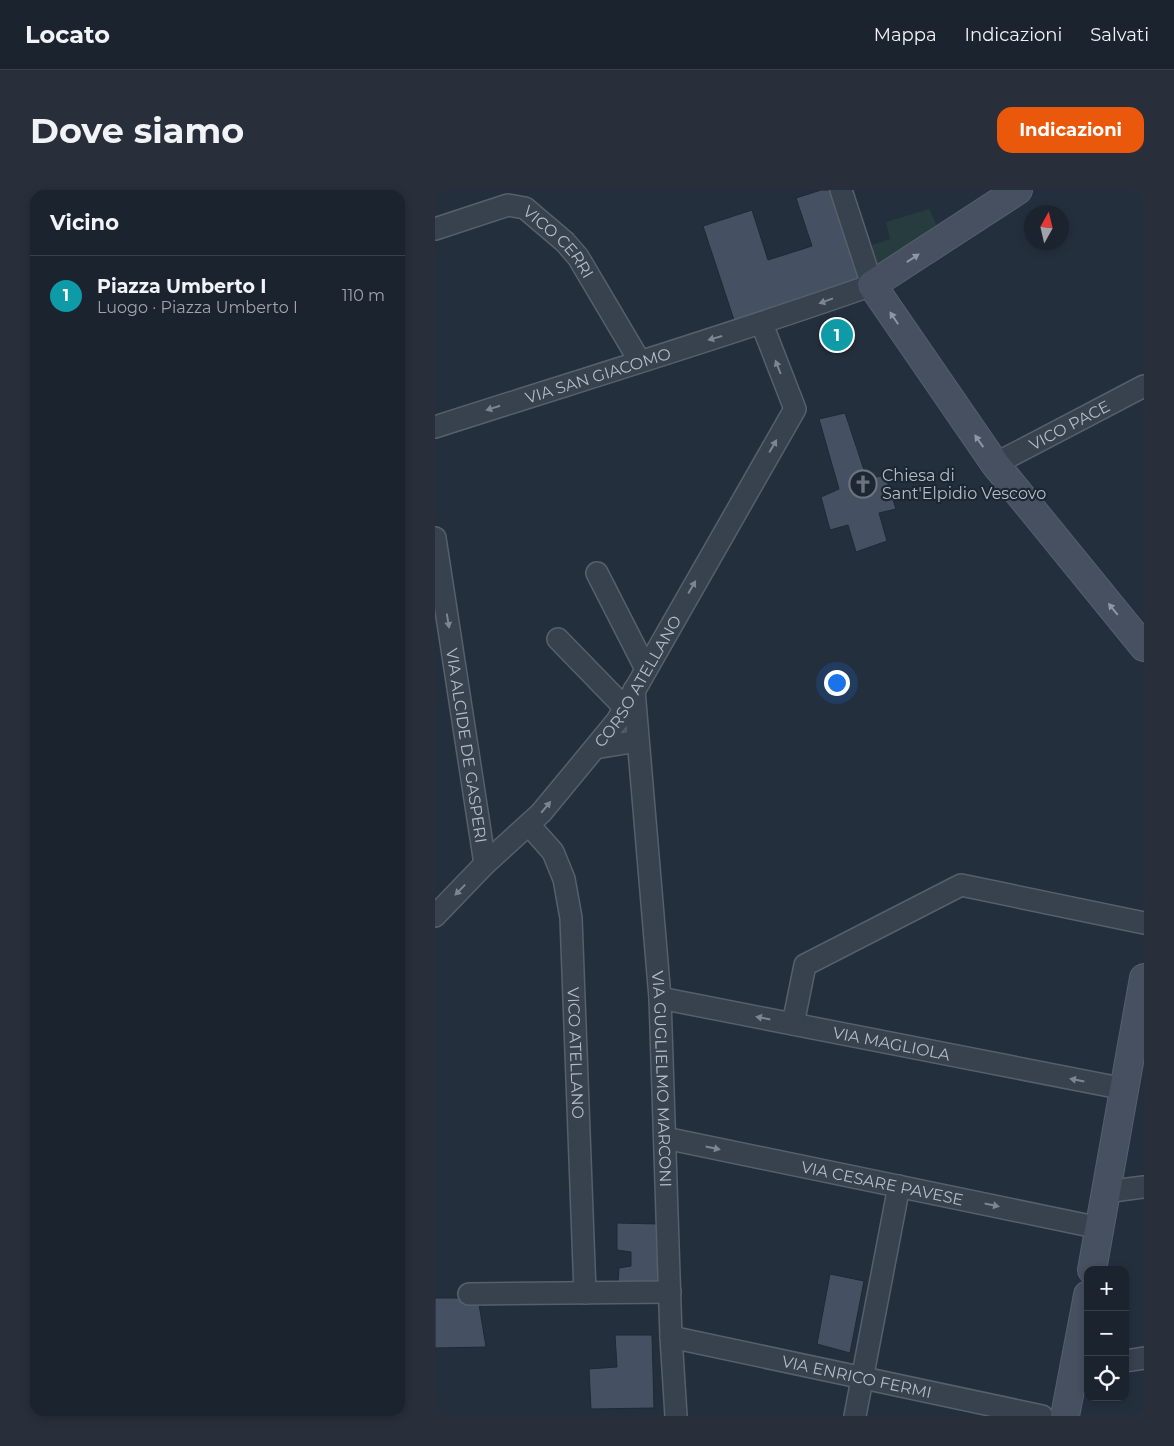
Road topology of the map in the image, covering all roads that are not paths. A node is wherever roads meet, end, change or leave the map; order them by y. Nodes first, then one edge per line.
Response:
1 (841, 190) edge
2 (1018, 190) edge
3 (435, 229) edge
4 (872, 284) junction
5 (762, 324) junction
6 (639, 360) junction
7 (1144, 386) edge
8 (435, 428) edge
9 (995, 464) junction
10 (435, 538) edge
11 (597, 573) dead end
12 (558, 639) dead end
13 (1144, 647) edge
14 (646, 670) junction
15 (629, 699) junction
16 (638, 741) junction
17 (595, 748) junction
18 (529, 825) junction
19 (485, 864) junction
20 (435, 916) edge
21 (1144, 923) edge
22 (1144, 978) edge
23 (660, 998) junction
24 (793, 1024) junction
25 (1125, 1089) junction
26 (665, 1138) junction
27 (899, 1186) junction
28 (1144, 1187) edge
29 (1105, 1192) junction
30 (1100, 1228) junction
31 (1094, 1266) edge
32 (670, 1292) junction
33 (585, 1293) junction
34 (469, 1294) dead end
35 (1086, 1311) edge
36 (671, 1337) junction
37 (1144, 1358) edge
38 (1129, 1360) edge
39 (1081, 1366) edge
40 (863, 1378) junction
41 (676, 1416) edge
42 (855, 1416) edge
43 (1042, 1416) edge
44 (1065, 1416) edge

1 - 4 street
4 -> 2 street
3 - 6 street, VICO CERRI
4 -> 5 street, VIA SAN GIACOMO
9 -> 4 street
5 -> 6 street, VIA SAN GIACOMO
14 -> 5 street, CORSO ATELLANO
6 -> 8 street, VIA SAN GIACOMO
7 - 9 street, VICO PACE
13 -> 9 street
10 -> 19 street, VIA ALCIDE DE GASPERI
11 - 14 street
12 - 15 street
14 - 15 street, CORSO ATELLANO
15 - 16 street, VIA GUGLIELMO MARCONI
15 - 17 street, CORSO ATELLANO
16 - 17 street
16 - 23 street, VIA GUGLIELMO MARCONI
18 -> 17 street, CORSO ATELLANO
18 - 19 street, CORSO ATELLANO
18 - 33 street, VICO ATELLANO
19 -> 20 street, CORSO ATELLANO
21 - 24 street
22 - 25 street
24 -> 23 street, VIA MAGLIOLA
23 - 26 street, VIA GUGLIELMO MARCONI
25 -> 24 street, VIA MAGLIOLA
25 - 29 street
26 -> 27 street, VIA CESARE PAVESE
26 - 32 street, VIA GUGLIELMO MARCONI
27 -> 30 street, VIA CESARE PAVESE
27 - 40 street
28 - 29 street
29 - 30 street
30 - 31 street
32 - 33 street
32 - 36 street, VIA GUGLIELMO MARCONI
33 - 34 street
35 - 39 street
36 - 40 street, VIA ENRICO FERMI
36 - 41 street, VIA GUGLIELMO MARCONI
37 - 38 street
39 - 44 street
40 - 42 street
40 - 43 street, VIA ENRICO FERMI

